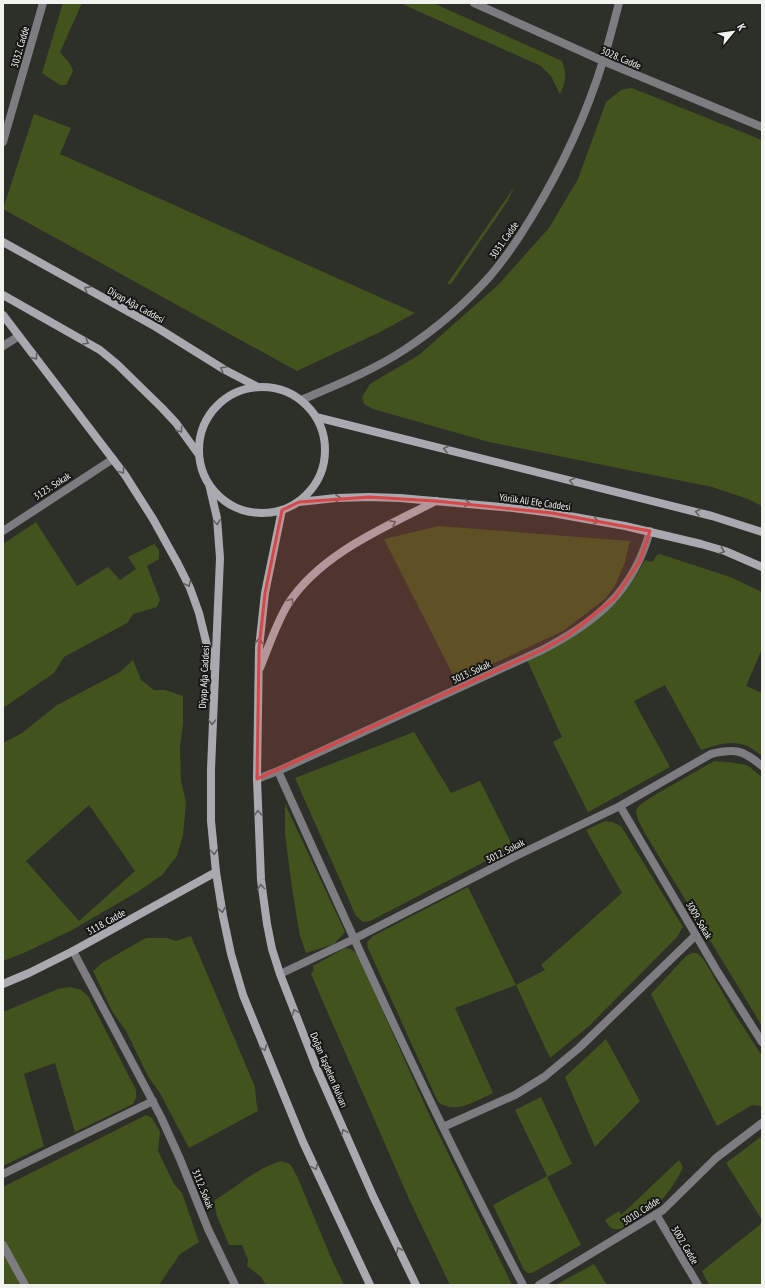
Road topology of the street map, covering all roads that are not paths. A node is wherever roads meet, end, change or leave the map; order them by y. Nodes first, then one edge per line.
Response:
1 (43, 3) edge
2 (474, 3) edge
3 (619, 3) edge
4 (603, 62) junction
5 (762, 127) edge
6 (3, 142) edge
7 (3, 242) edge
8 (3, 295) edge
9 (3, 315) edge
10 (19, 336) junction
11 (3, 346) edge
12 (258, 387) junction
13 (301, 400) junction
14 (316, 417) junction
15 (199, 455) junction
16 (113, 459) junction
17 (209, 484) junction
18 (436, 501) junction
19 (299, 502) junction
20 (282, 510) junction
21 (3, 530) edge
22 (650, 532) junction
23 (762, 532) edge
24 (762, 567) edge
25 (214, 674) junction
26 (258, 674) junction
27 (762, 766) edge
28 (278, 771) junction
29 (257, 779) junction
30 (620, 806) junction
31 (216, 872) junction
32 (696, 934) junction
33 (354, 939) junction
34 (73, 952) junction
35 (280, 974) junction
36 (3, 984) edge
37 (762, 1042) edge
38 (153, 1101) junction
39 (762, 1123) edge
40 (442, 1127) junction
41 (3, 1174) edge
42 (656, 1214) junction
43 (3, 1245) edge
44 (25, 1285) edge
45 (234, 1285) edge
46 (370, 1285) edge
47 (416, 1285) edge
48 (522, 1285) edge
49 (539, 1285) edge
50 (698, 1285) edge

1 - 6 street, 3032. Cadde
2 - 4 street, 3028. Cadde
3 - 4 street, 3031. Cadde
4 - 5 street, 3028. Cadde
4 - 13 street, 3031. Cadde
12 -> 7 main road, Diyap Ağa Caddesi
8 -> 15 main road, Diyap Ağa Caddesi
9 - 10 main road
10 - 11 street
10 -> 16 main road
12 - 13 main road, Diyap Ağa Caddesi
12 - 15 main road, Diyap Ağa Caddesi
13 - 14 main road, Diyap Ağa Caddesi
14 - 19 main road, Diyap Ağa Caddesi
23 -> 14 main road
15 - 17 main road, Diyap Ağa Caddesi
16 - 21 street, 3123. Sokak
16 -> 25 main road
17 - 20 main road, Diyap Ağa Caddesi
17 -> 25 main road, Diyap Ağa Caddesi
19 -> 18 main road, Yörük Ali Efe Caddesi
18 -> 22 main road, Yörük Ali Efe Caddesi
26 -> 18 main road
19 - 20 main road, Diyap Ağa Caddesi
26 -> 20 main road
22 -> 24 main road, Yörük Ali Efe Caddesi
22 - 28 street, 3013. Sokak
25 -> 31 main road, Diyap Ağa Caddesi
26 - 29 main road
27 - 30 street, 3012. Sokak
28 - 29 street, 3013. Sokak
28 - 33 street
35 -> 29 main road, Doğan Taşdelen Bulvarı
30 - 32 street, 3009. Sokak
30 - 33 street, 3012. Sokak
31 - 34 main road, 3118. Cadde
31 -> 46 main road
32 - 37 street, 3009. Sokak
32 - 40 street
33 - 35 street, 3012. Sokak
33 - 40 street
34 - 36 main road, 3118. Cadde
34 - 38 street, 3112. Sokak
47 -> 35 main road, Doğan Taşdelen Bulvarı
38 - 41 street
38 - 45 street, 3112. Sokak
39 - 42 street, 3010. Cadde
40 - 48 street
42 - 49 street, 3010. Cadde
42 - 50 street, 3002. Cadde
43 - 44 street

